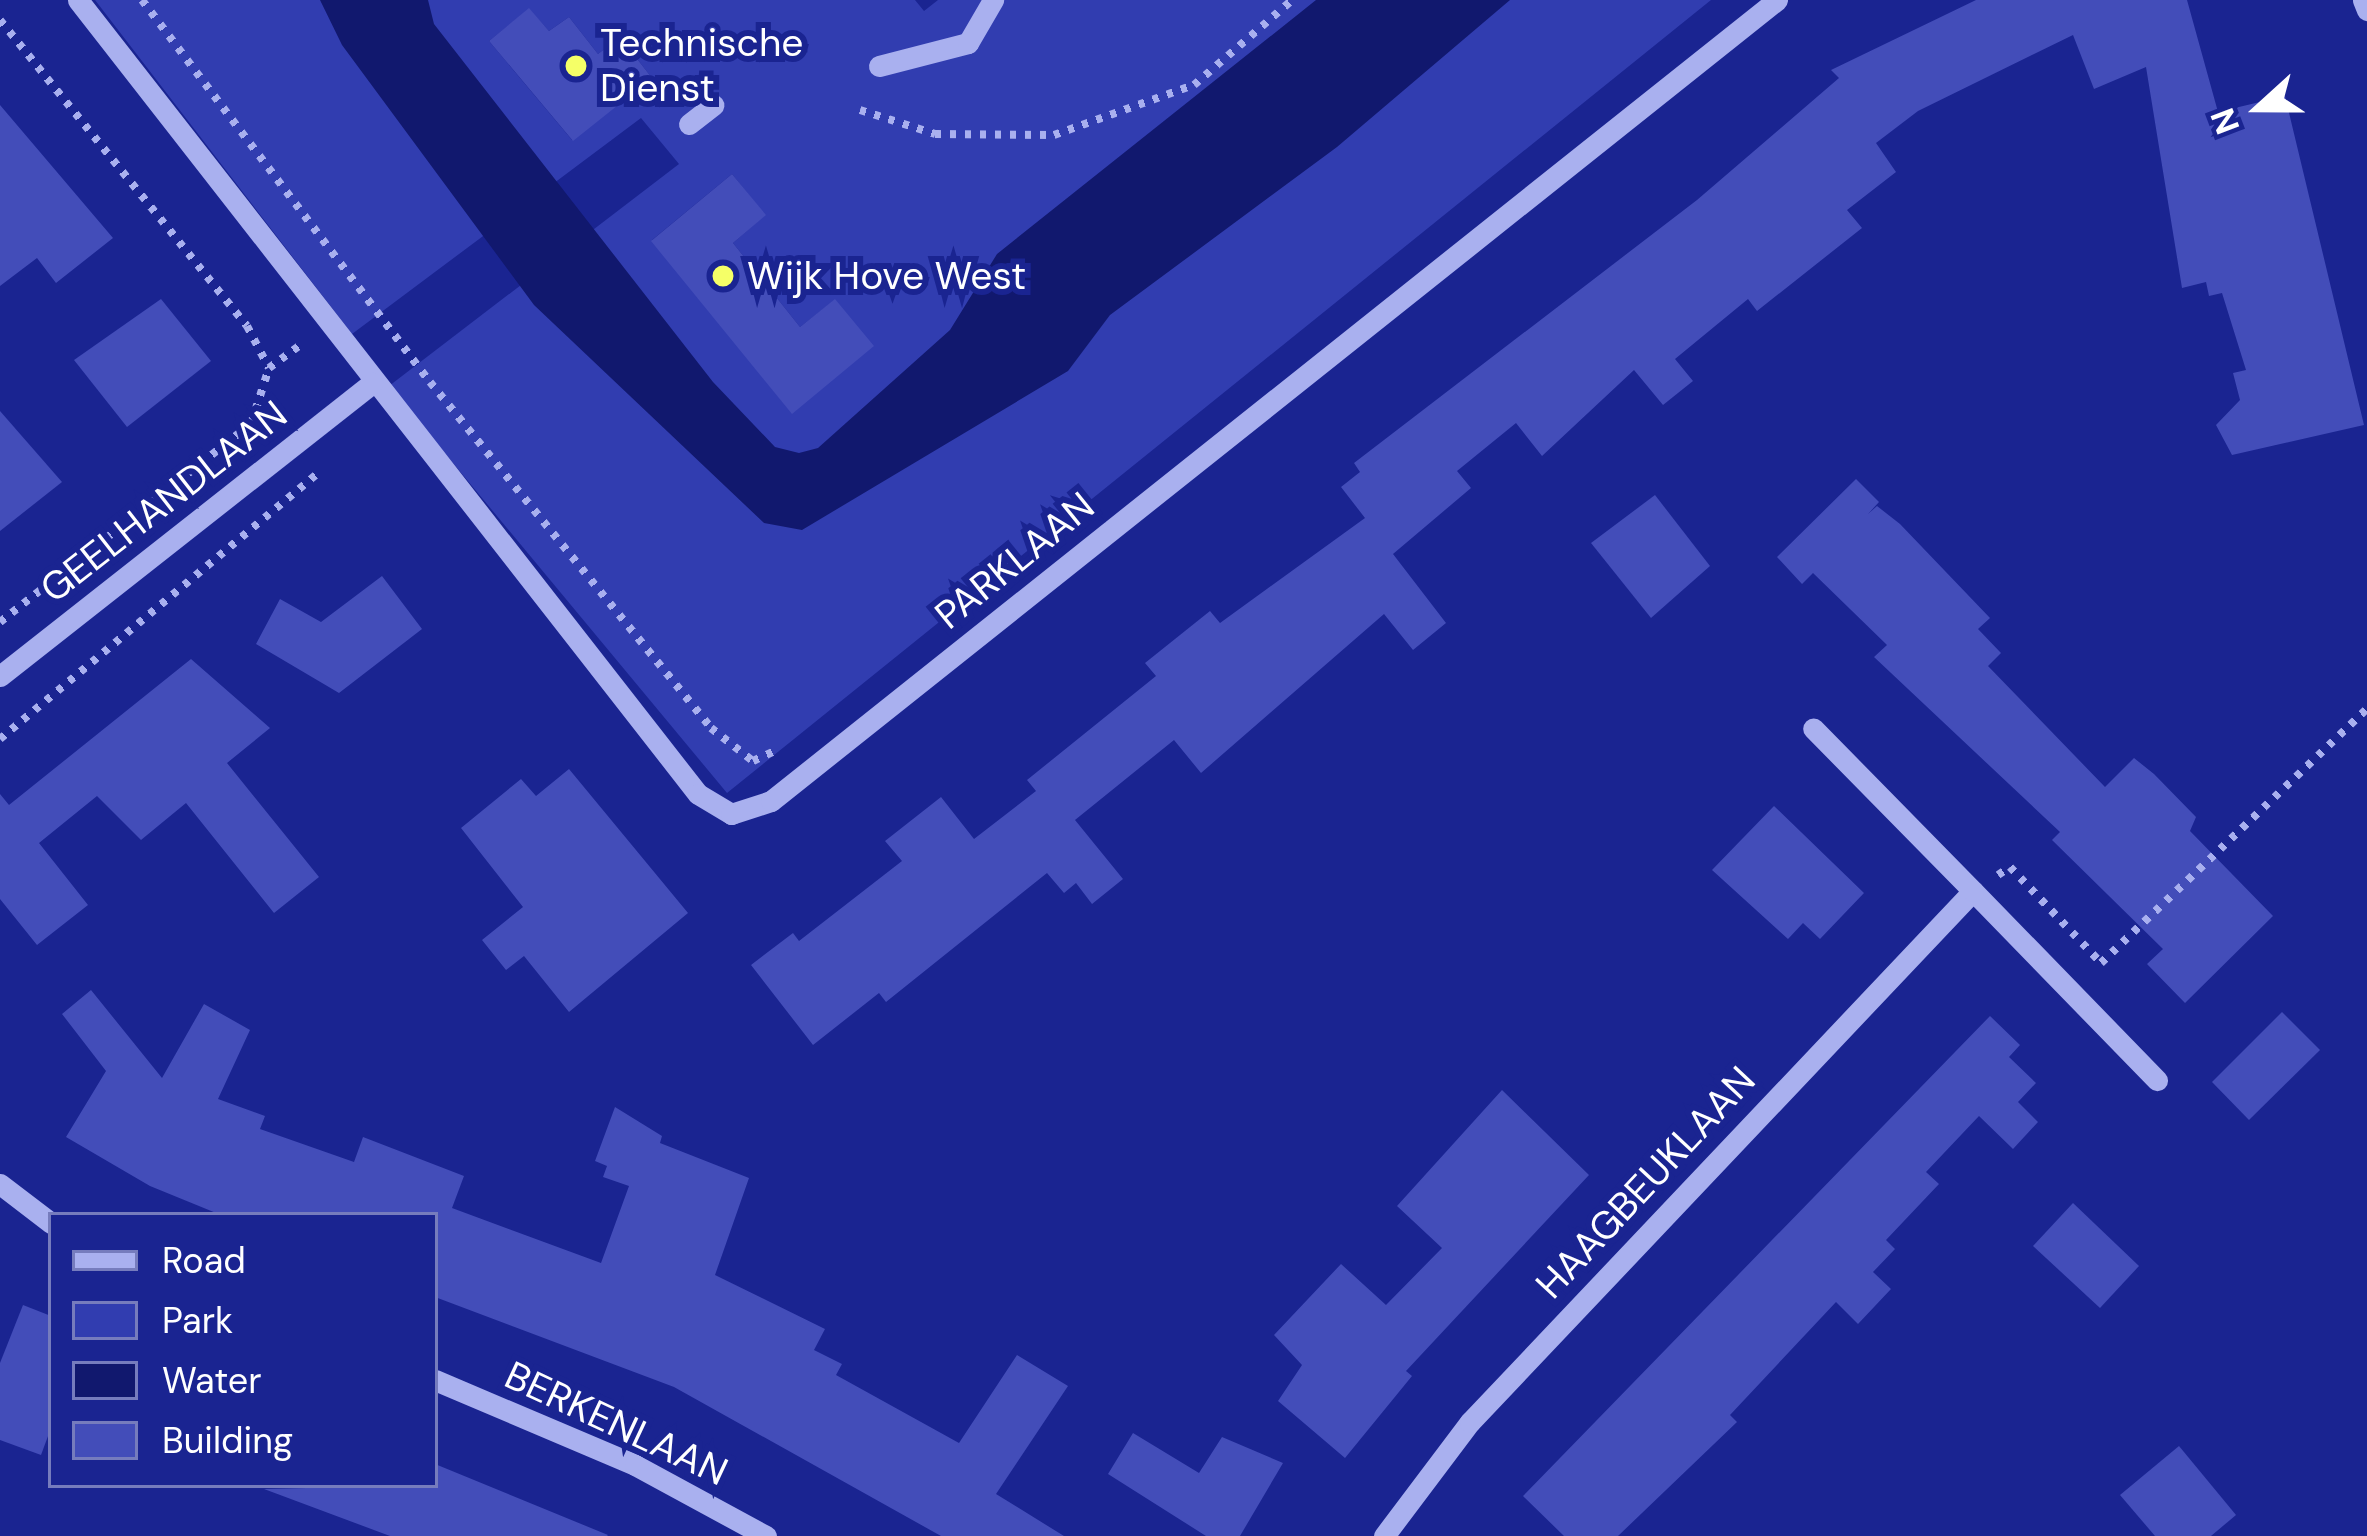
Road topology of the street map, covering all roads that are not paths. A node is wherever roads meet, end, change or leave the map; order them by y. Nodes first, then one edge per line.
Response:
1 (78, 0) edge
2 (993, 0) edge
3 (1777, 0) edge
4 (2363, 0) edge
5 (2367, 10) edge
6 (879, 66) dead end
7 (713, 105) dead end
8 (689, 124) dead end
9 (372, 383) junction
10 (0, 676) edge
11 (1813, 728) dead end
12 (1972, 891) junction
13 (2157, 1080) dead end
14 (0, 1184) edge
15 (48, 1221) edge
16 (438, 1381) edge
17 (766, 1536) edge
18 (1384, 1536) edge

1 - 9 street, PARKLAAN
2 - 6 street
3 - 9 street, PARKLAAN
4 - 5 street
7 - 8 street
9 - 10 street, GEELHANDLAAN
11 - 12 street
12 - 13 street
12 - 18 street, HAAGBEUKLAAN
14 - 15 street
16 - 17 street, BERKENLAAN

